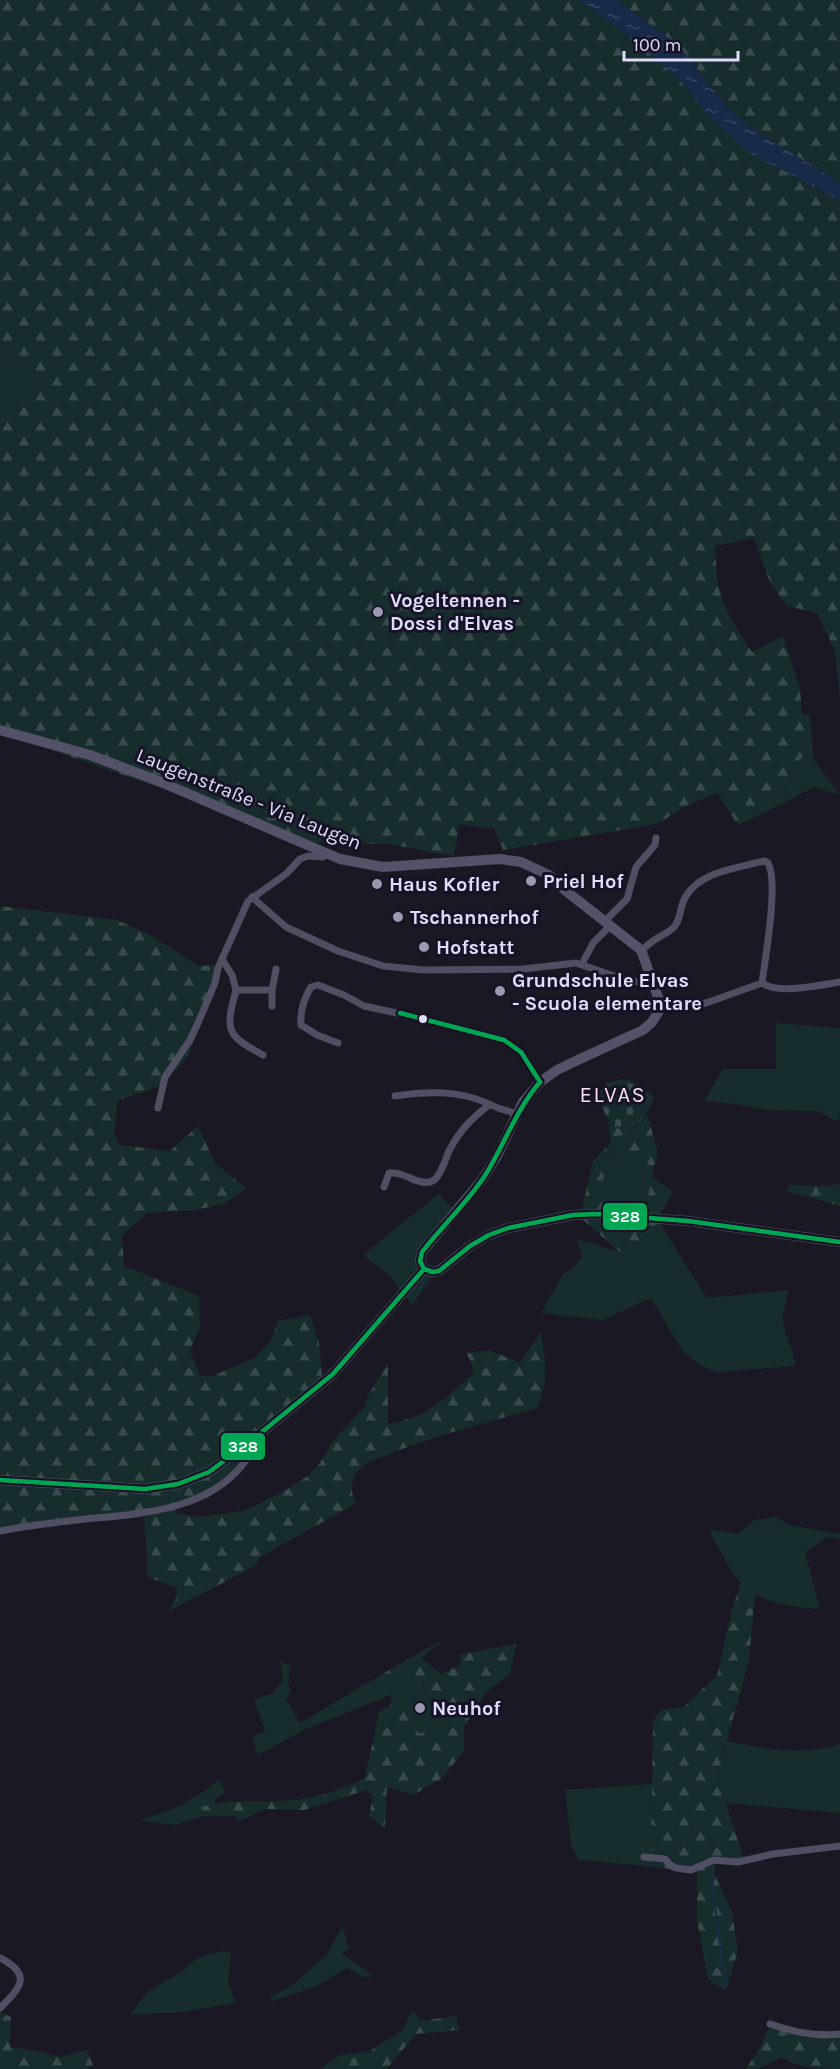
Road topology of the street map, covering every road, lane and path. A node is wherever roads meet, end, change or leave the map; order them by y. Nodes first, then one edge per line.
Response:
1 (0, 730) edge
2 (656, 838) dead end
3 (301, 843) junction
4 (325, 853) junction
5 (300, 859) junction
6 (252, 897) junction
7 (608, 923) junction
8 (641, 950) junction
9 (222, 959) junction
10 (582, 964) junction
11 (276, 969) dead end
12 (651, 978) junction
13 (840, 982) edge
14 (762, 983) junction
15 (236, 990) junction
16 (272, 990) junction
17 (272, 1006) dead end
18 (659, 1007) junction
19 (338, 1043) dead end
20 (263, 1056) dead end
21 (540, 1082) junction
22 (395, 1096) dead end
23 (489, 1105) junction
24 (158, 1108) dead end
25 (516, 1114) junction
26 (384, 1187) dead end
27 (840, 1242) edge
28 (424, 1269) junction
29 (252, 1440) junction
30 (0, 1480) edge
31 (0, 1531) edge
32 (840, 1846) edge
33 (644, 1857) dead end
34 (0, 1958) edge
35 (0, 2008) edge
36 (770, 2024) dead end
37 (840, 2034) edge

1 - 3 street, Laugenstraße - Via Laugen
2 - 7 street
3 - 4 street, Laugenstraße - Via Laugen
3 - 5 street
4 - 5 street
4 - 7 street, Laugenstraße - Via Laugen
5 - 6 street
6 - 9 street
6 - 10 street
7 - 8 street, Laugenstraße - Via Laugen
7 - 10 street
8 - 12 street
8 - 14 street
9 - 15 street
9 - 24 street
10 - 12 street
11 - 16 street
12 - 18 street
13 - 14 street
14 - 18 street
15 - 16 street
15 - 20 street
16 - 17 street
18 - 21 street
19 - 21 street
21 - 25 street
22 - 23 street
23 - 25 street
23 - 26 street
25 - 28 street
27 - 28 street
28 - 29 street
29 - 30 street
29 - 31 street
32 - 33 street
34 - 35 street
36 - 37 street

